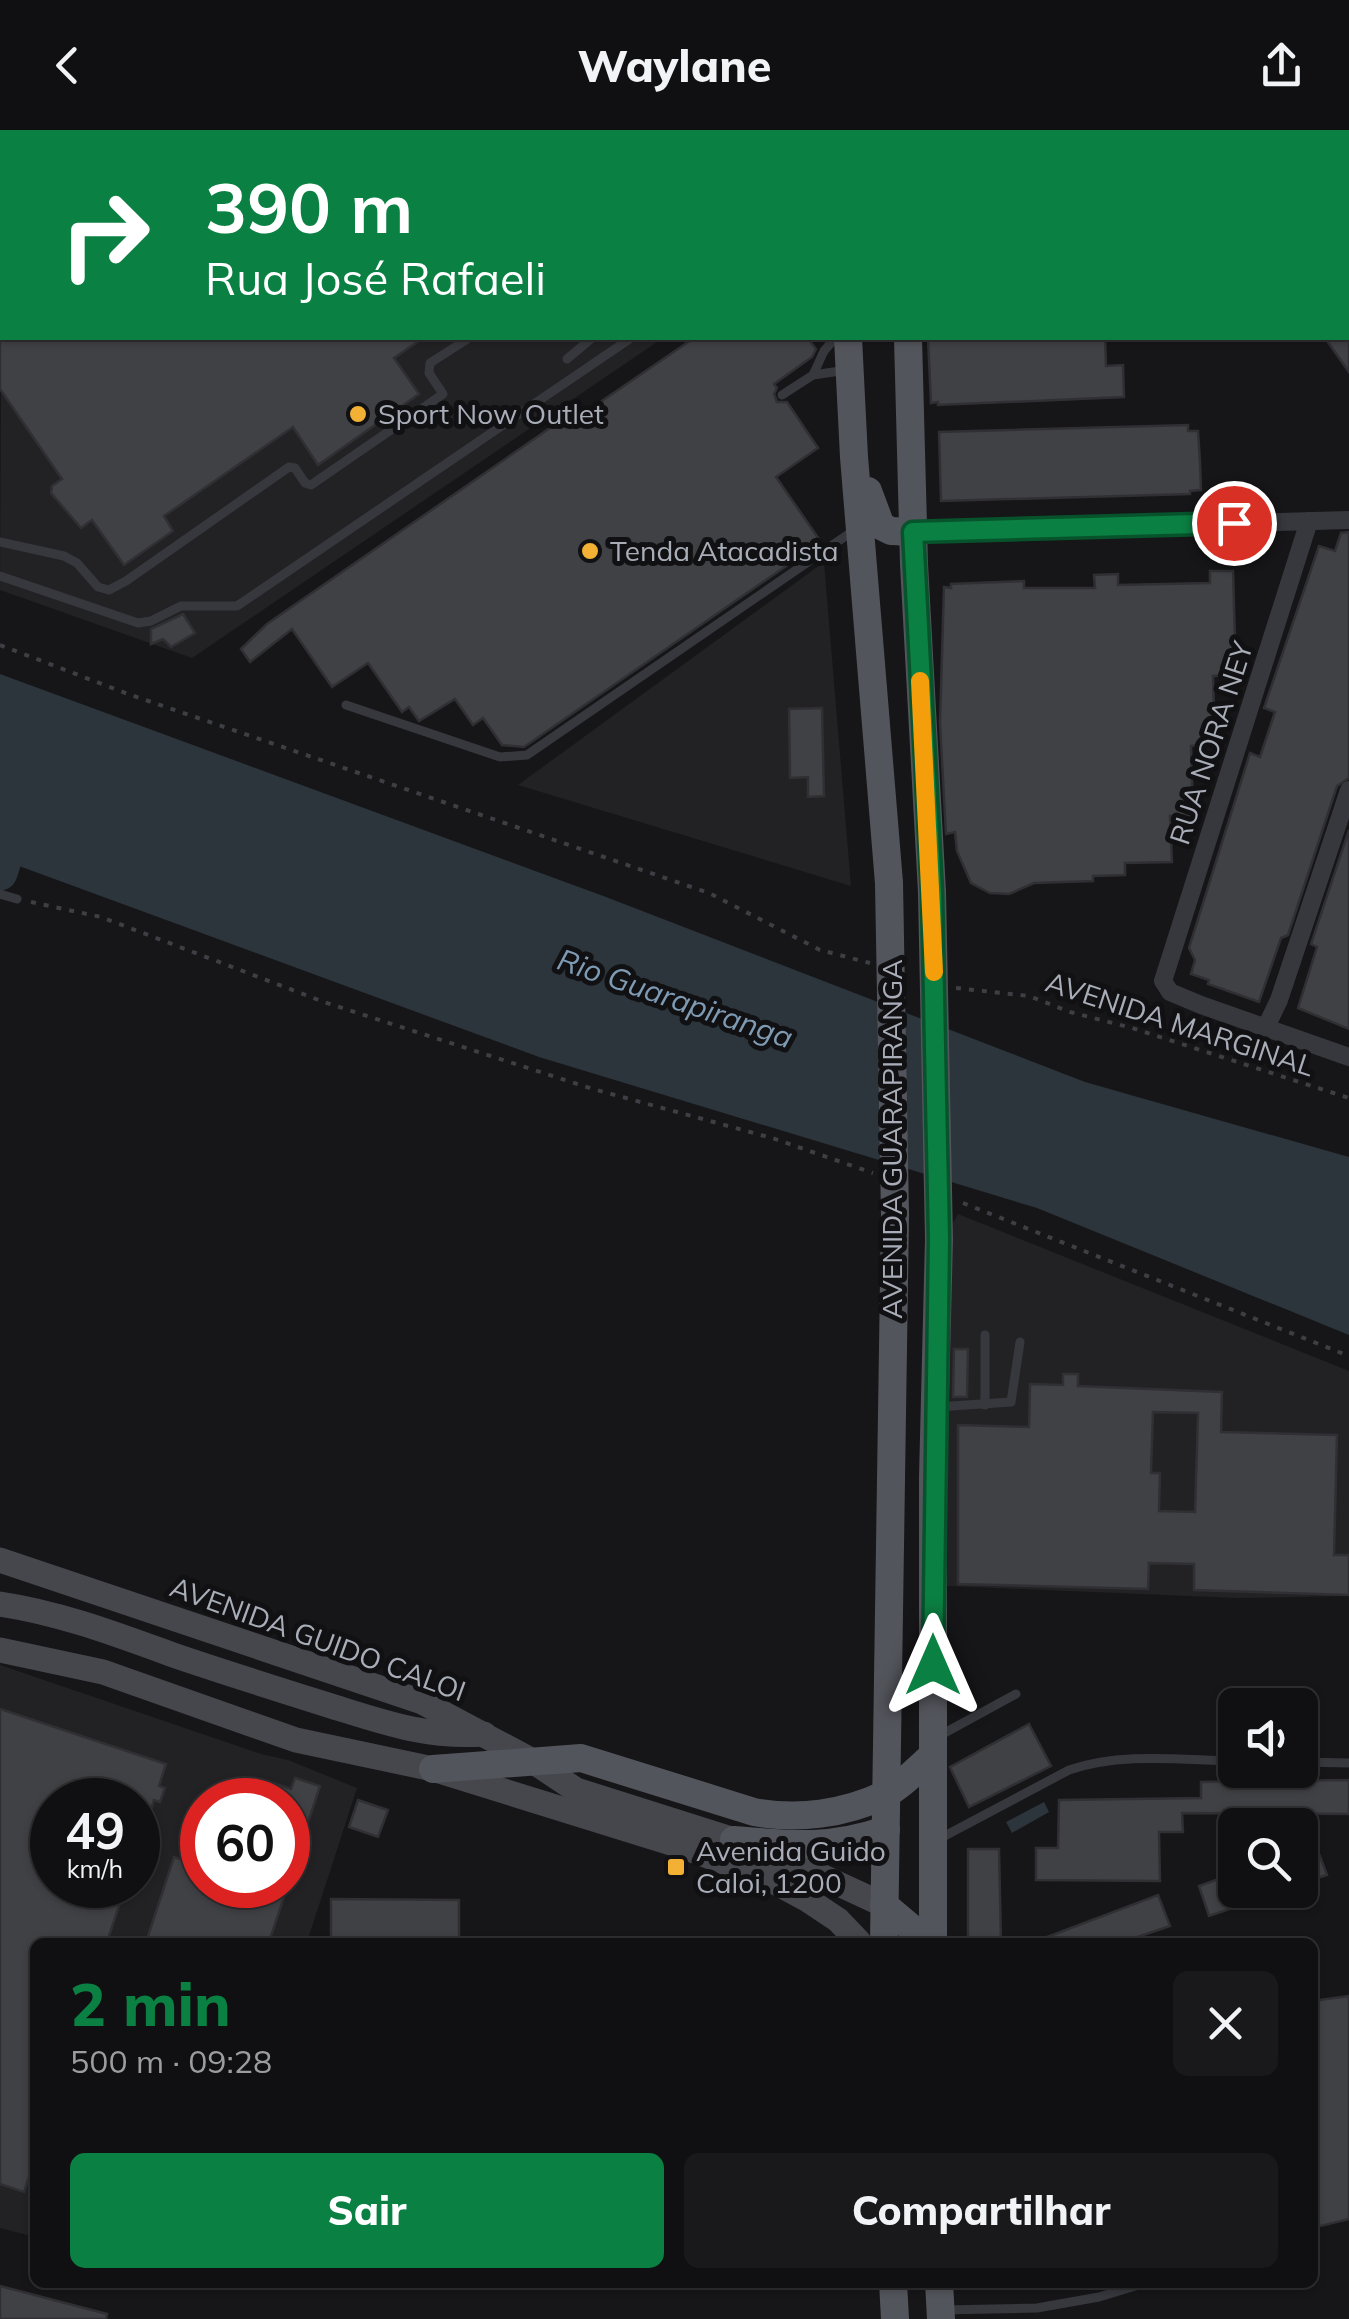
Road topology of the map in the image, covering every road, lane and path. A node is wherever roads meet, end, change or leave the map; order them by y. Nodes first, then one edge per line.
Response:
1 (466, 340) edge
2 (590, 340) edge
3 (628, 340) edge
4 (834, 340) edge
5 (848, 340) edge
6 (908, 340) edge
7 (567, 360) dead end
8 (850, 369) junction
9 (812, 375) junction
10 (782, 395) dead end
11 (854, 457) junction
12 (1349, 520) edge
13 (1309, 521) junction
14 (860, 526) junction
15 (913, 532) junction
16 (0, 542) edge
17 (0, 576) edge
18 (0, 644) edge
19 (346, 706) dead end
20 (1349, 790) edge
21 (0, 894) edge
22 (16, 899) joint
23 (872, 964) dead end
24 (952, 987) dead end
25 (1265, 1029) junction
26 (1349, 1057) edge
27 (1349, 1098) edge
28 (884, 1176) dead end
29 (958, 1202) dead end
30 (985, 1335) dead end
31 (1020, 1342) dead end
32 (1349, 1356) edge
33 (985, 1405) junction
34 (935, 1407) junction
35 (0, 1560) edge
36 (0, 1604) edge
37 (0, 1650) edge
38 (1016, 1694) dead end
39 (484, 1734) junction
40 (933, 1748) junction
41 (531, 1760) junction
42 (1218, 1761) edge
43 (1318, 1762) edge
44 (1349, 1763) edge
45 (433, 1770) junction
46 (887, 1794) junction
47 (886, 1830) junction
48 (734, 1840) junction
49 (933, 1842) junction
50 (884, 1906) junction
51 (855, 1938) edge
52 (884, 1938) edge
53 (926, 1938) edge
54 (931, 1938) edge
55 (894, 2288) edge
56 (1128, 2288) edge
57 (940, 2304) edge
58 (895, 2319) edge

1 - 16 lane
2 - 7 lane
3 - 17 lane
4 - 9 lane
5 - 8 main road, AVENIDA GUARAPIRANGA
6 - 15 main road, AVENIDA GUARAPIRANGA
8 - 9 lane
8 - 11 main road, AVENIDA GUARAPIRANGA
9 - 10 lane
11 - 14 main road, AVENIDA GUARAPIRANGA
11 - 15 main road
12 - 13 street
13 - 15 street
13 - 25 street, RUA NORA NEY
14 - 19 lane
14 - 46 main road, AVENIDA GUARAPIRANGA, bridge
15 - 34 main road, AVENIDA GUARAPIRANGA, bridge
18 - 23 path
20 - 25 street
21 - 22 lane
22 - 28 path
24 - 27 path, AVENIDA MARGINAL
25 - 26 street
29 - 32 path
30 - 33 lane
31 - 33 lane
33 - 34 lane
34 - 40 main road, AVENIDA GUARAPIRANGA
35 - 39 main road, AVENIDA GUIDO CALOI
36 - 39 main road
37 - 45 main road
38 - 40 lane
39 - 41 main road, AVENIDA GUIDO CALOI
40 - 46 main road
40 - 49 main road, AVENIDA GUARAPIRANGA
41 - 45 main road
41 - 46 main road
41 - 48 main road, AVENIDA GUIDO CALOI
42 - 49 lane
43 - 44 lane
45 - 51 main road
46 - 47 main road, AVENIDA GUARAPIRANGA
47 - 48 main road
47 - 50 main road, AVENIDA GUARAPIRANGA
48 - 50 main road, AVENIDA GUIDO CALOI
49 - 54 main road, AVENIDA GUARAPIRANGA
50 - 52 main road, AVENIDA GUARAPIRANGA
50 - 53 main road
55 - 58 main road
56 - 57 lane

